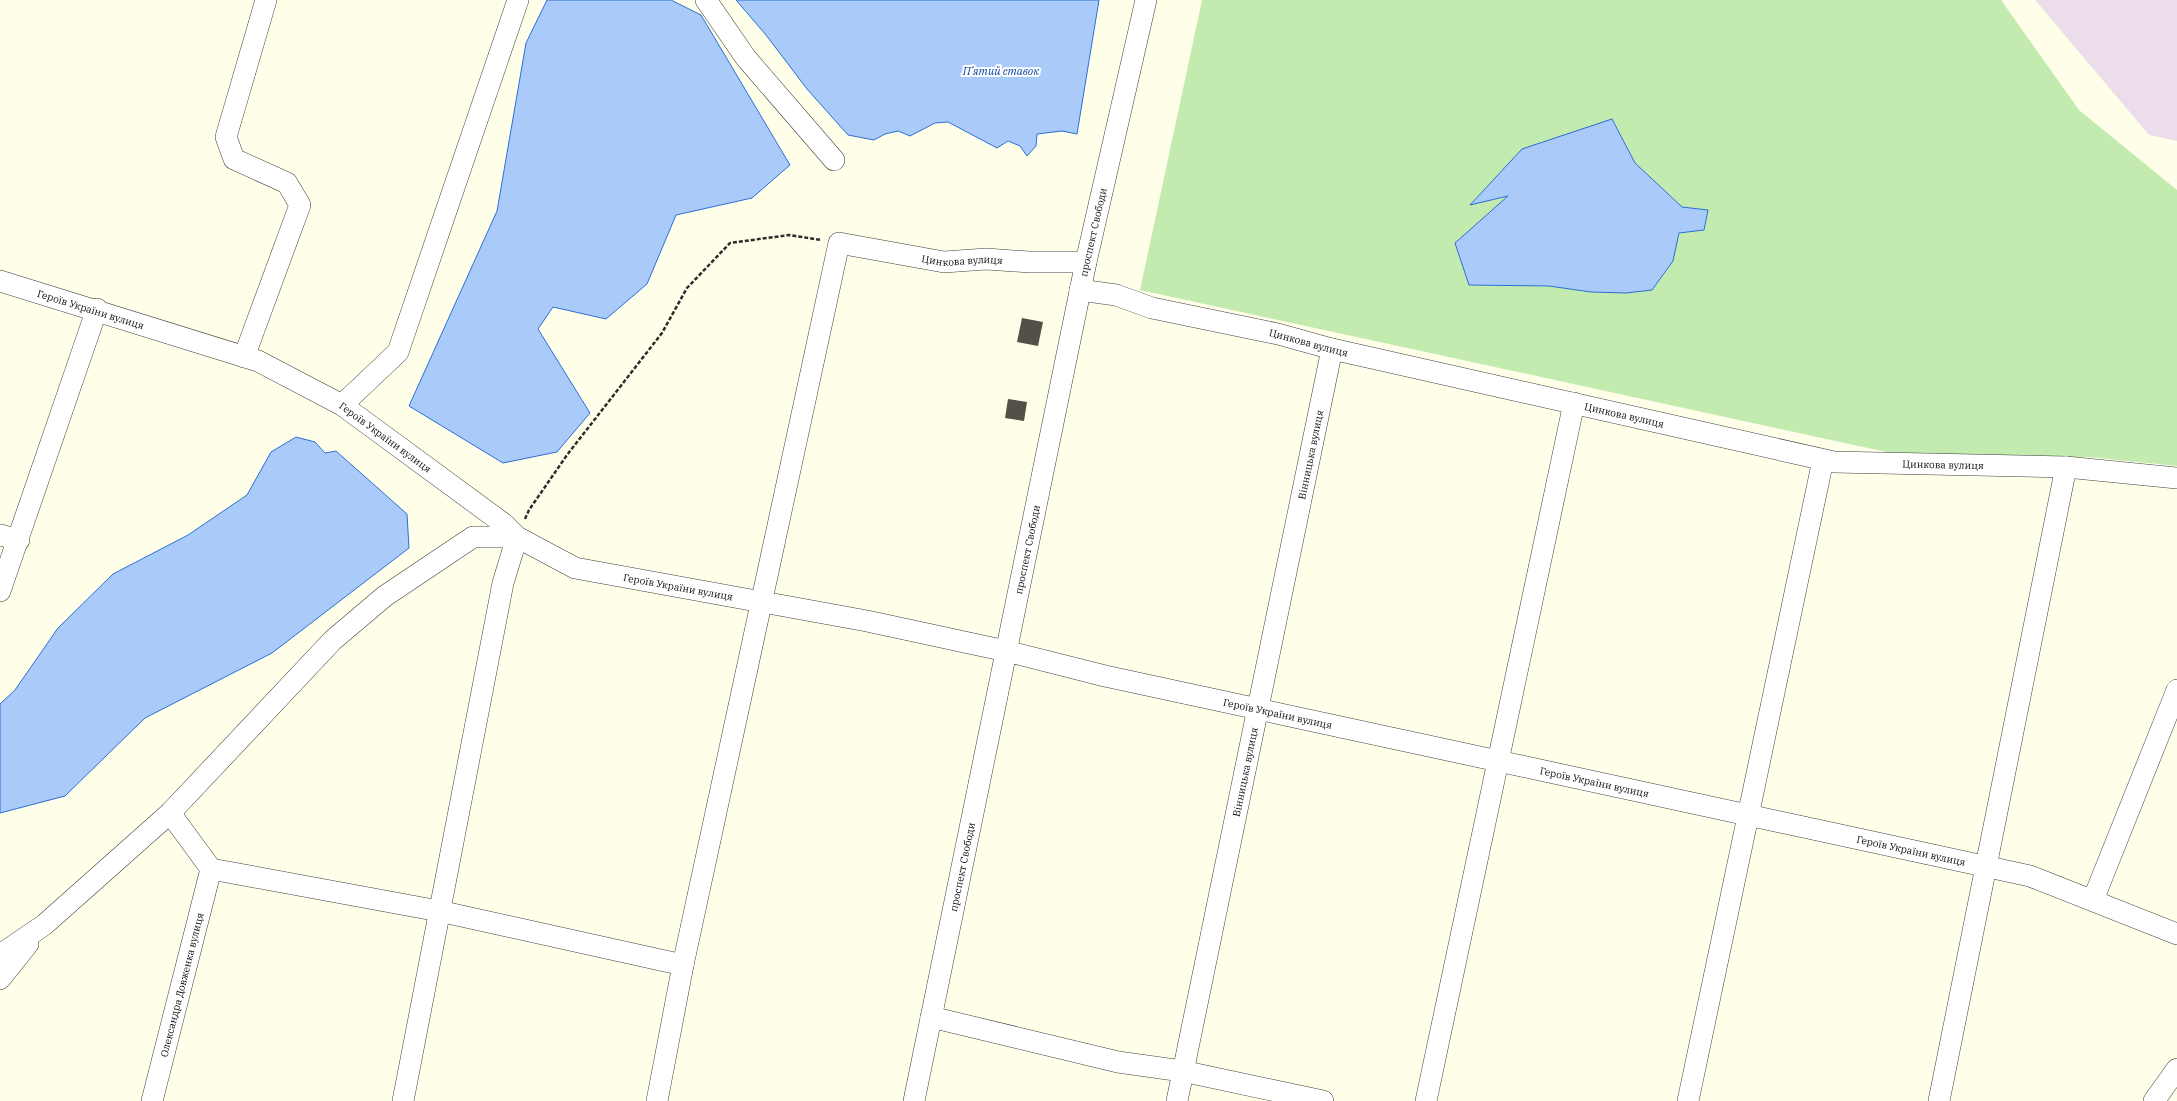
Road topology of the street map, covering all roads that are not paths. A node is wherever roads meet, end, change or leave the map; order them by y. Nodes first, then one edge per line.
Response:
1 (266, 0) edge
2 (518, 0) edge
3 (706, 0) edge
4 (1146, 0) edge
5 (834, 160) dead end
6 (1086, 262) junction
7 (0, 281) edge
8 (1080, 290) junction
9 (97, 310) junction
10 (1332, 349) junction
11 (244, 357) junction
12 (1574, 404) junction
13 (342, 405) junction
14 (1822, 460) junction
15 (2066, 467) junction
16 (2177, 478) edge
17 (9, 537) edge
18 (518, 538) junction
19 (0, 591) edge
20 (760, 603) junction
21 (1006, 650) junction
22 (2177, 690) edge
23 (1258, 710) junction
24 (1498, 761) junction
25 (170, 813) junction
26 (1748, 815) junction
27 (1986, 867) junction
28 (211, 869) junction
29 (2093, 900) junction
30 (439, 911) junction
31 (44, 924) junction
32 (2177, 934) edge
33 (0, 955) edge
34 (683, 965) junction
35 (0, 979) edge
36 (931, 1017) junction
37 (2177, 1069) edge
38 (1182, 1071) junction
39 (152, 1101) edge
40 (403, 1101) edge
41 (657, 1101) edge
42 (914, 1101) edge
43 (1177, 1101) edge
44 (1323, 1101) edge
45 (1426, 1101) edge
46 (1688, 1101) edge
47 (1939, 1101) edge
48 (2154, 1101) edge

1 - 11 street
2 - 13 street
3 - 5 street
4 - 6 street, проспект Свободи
6 - 8 street, проспект Свободи
6 - 20 street, Цинкова вулиця
7 - 9 street, Героїв України вулиця
8 - 10 street, Цинкова вулиця
8 - 21 street, проспект Свободи
9 - 11 street, Героїв України вулиця
9 - 17 street
10 - 12 street, Цинкова вулиця
10 - 23 street, Вінницька вулиця
11 - 13 street, Героїв України вулиця
12 - 14 street, Цинкова вулиця
12 - 24 street
13 - 18 street, Героїв України вулиця
14 - 15 street, Цинкова вулиця
14 - 26 street
15 - 16 street, Цинкова вулиця
15 - 27 street
17 - 19 street
18 - 20 street, Героїв України вулиця
18 - 25 street
18 - 30 street
20 - 21 street, Героїв України вулиця
20 - 34 street
21 - 23 street, Героїв України вулиця
21 - 36 street, проспект Свободи
22 - 29 street
23 - 24 street, Героїв України вулиця
23 - 38 street, Вінницька вулиця
24 - 26 street, Героїв України вулиця
24 - 45 street
25 - 28 street
25 - 31 street
26 - 27 street, Героїв України вулиця
26 - 46 street
27 - 29 street, Героїв України вулиця
27 - 47 street
28 - 30 street
28 - 39 street, Олександра Довженка вулиця
29 - 32 street, Героїв України вулиця
30 - 34 street
30 - 40 street
31 - 33 street
31 - 35 street
34 - 41 street
36 - 38 street
36 - 42 street, проспект Свободи
37 - 48 street
38 - 43 street, Вінницька вулиця
38 - 44 street

